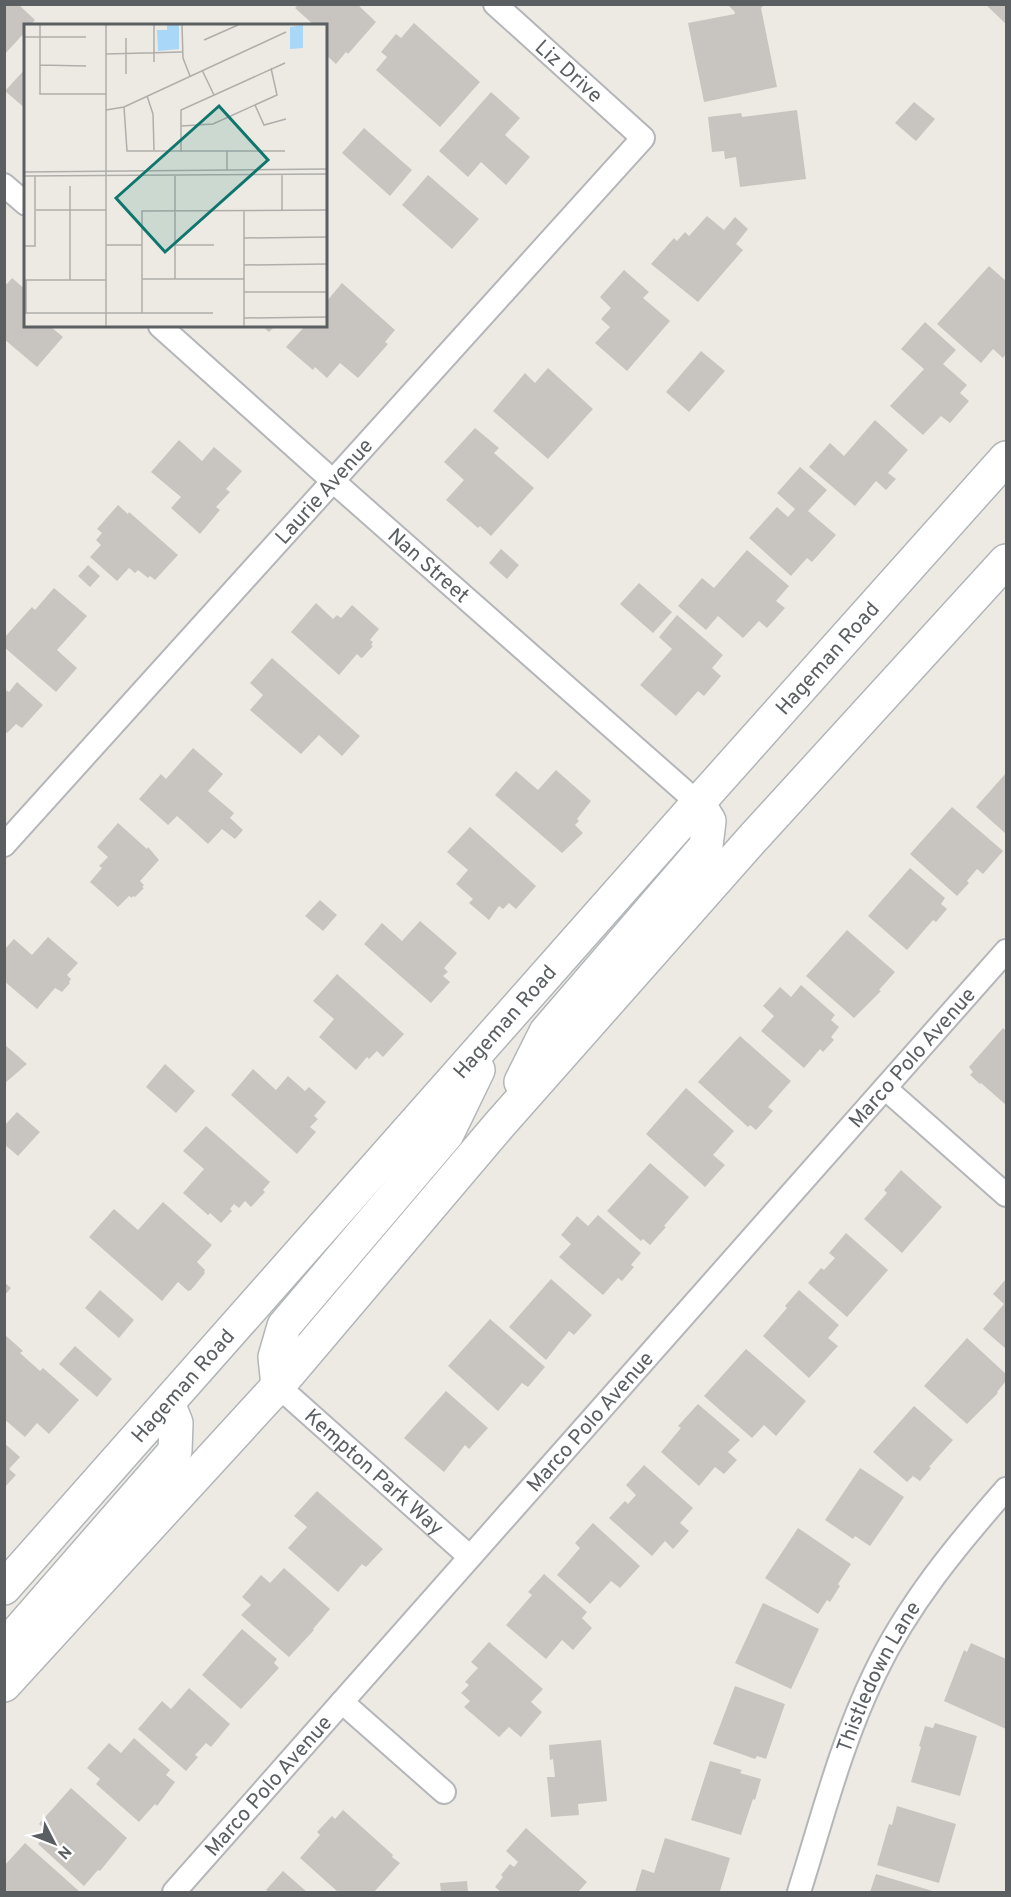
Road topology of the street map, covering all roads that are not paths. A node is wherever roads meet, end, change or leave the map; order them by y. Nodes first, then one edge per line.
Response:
1 (495, 4) edge
2 (643, 138) joint
3 (4, 185) edge
4 (24, 202) edge
5 (161, 327) edge
6 (1006, 458) edge
7 (333, 481) junction
8 (1006, 561) edge
9 (698, 803) junction
10 (4, 845) edge
11 (1006, 951) edge
12 (496, 1033) junction
13 (885, 1088) junction
14 (500, 1124) junction
15 (1006, 1195) edge
16 (278, 1386) junction
17 (168, 1403) junction
18 (1006, 1489) edge
19 (470, 1557) junction
20 (4, 1588) edge
21 (4, 1650) edge
22 (4, 1685) edge
23 (342, 1702) junction
24 (444, 1792) dead end
25 (174, 1893) edge
26 (799, 1893) edge

1 - 2 street, Liz Drive
2 - 7 street, Laurie Avenue
3 - 4 street
5 - 7 street, Nan Street
6 - 9 main road, Hageman Road
7 - 9 street, Nan Street
7 - 10 street, Laurie Avenue
8 - 14 main road
9 - 12 main road, Hageman Road
9 - 14 main road
11 - 13 street, Marco Polo Avenue
12 - 16 main road
12 - 17 main road, Hageman Road
13 - 15 street
13 - 19 street, Marco Polo Avenue
14 - 16 main road
16 - 19 street, Kempton Park Way
16 - 22 main road
17 - 20 main road, Hageman Road
17 - 21 main road
18 - 26 street, Thistledown Lane
19 - 23 street, Marco Polo Avenue
23 - 24 street
23 - 25 street, Marco Polo Avenue

